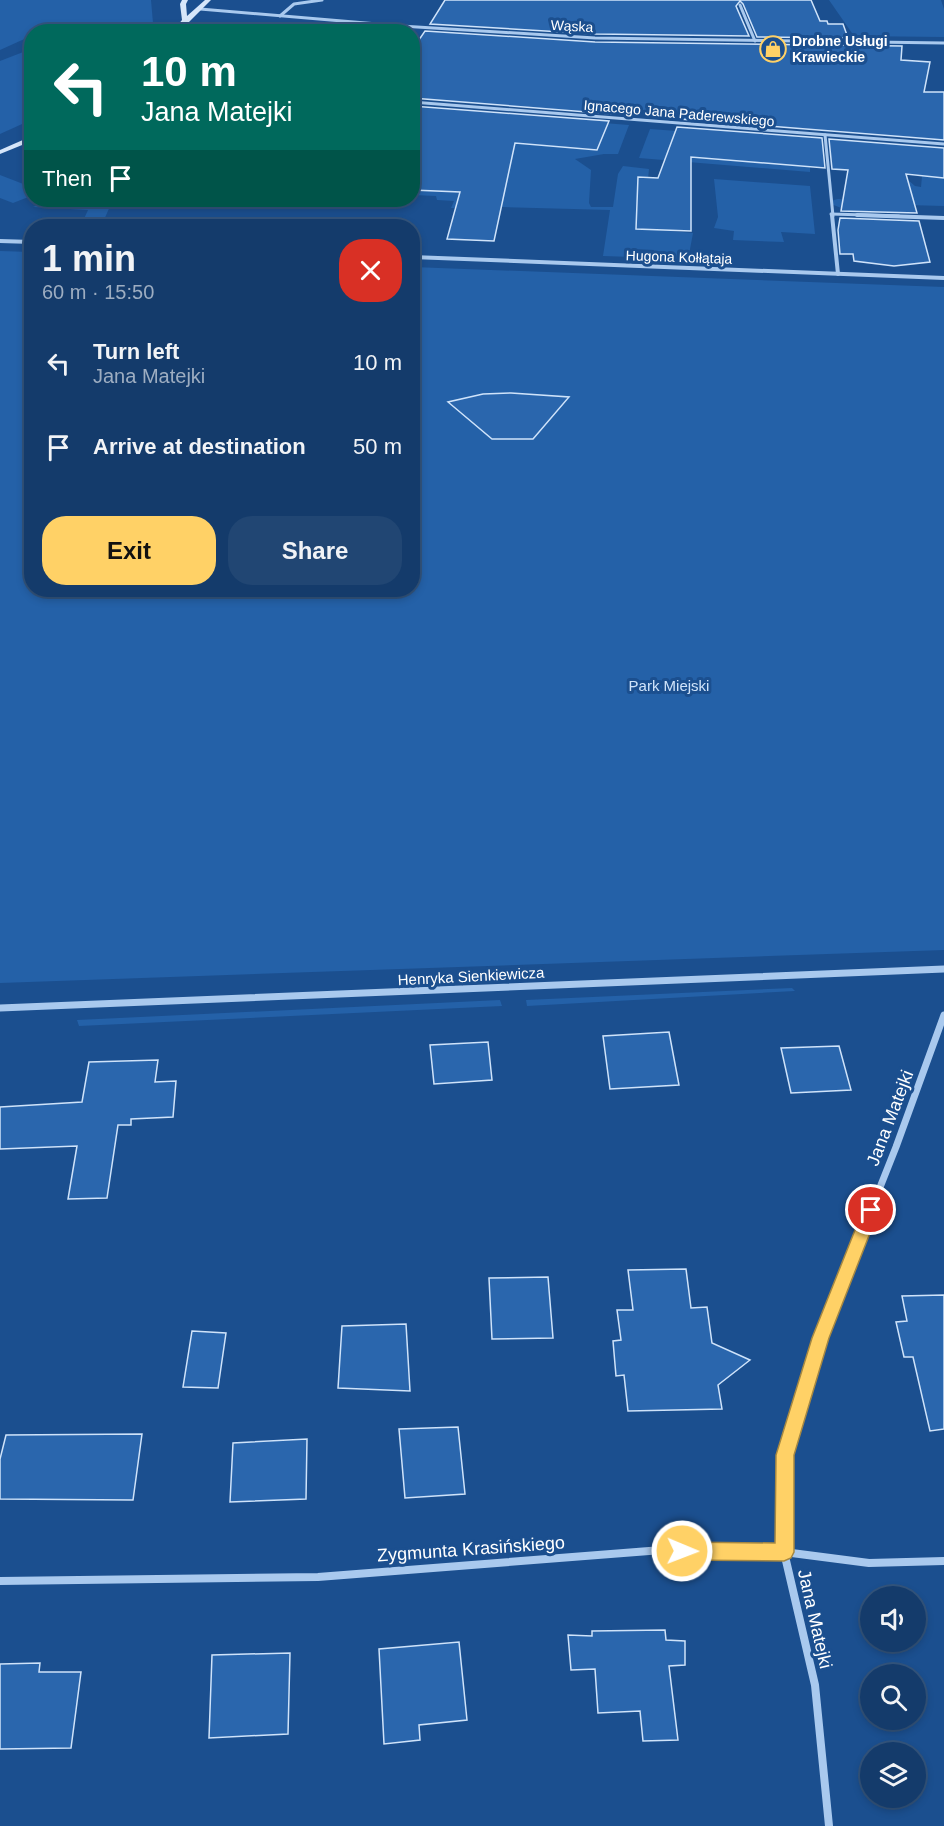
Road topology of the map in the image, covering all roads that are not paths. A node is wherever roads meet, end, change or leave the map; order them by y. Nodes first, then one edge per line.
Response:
1 (185, 0) edge
2 (208, 0) edge
3 (322, 0) edge
4 (740, 5) dead end
5 (200, 9) junction
6 (280, 16) junction
7 (184, 19) junction
8 (181, 24) edge
9 (388, 24) edge
10 (420, 26) edge
11 (755, 41) junction
12 (944, 43) edge
13 (420, 103) edge
14 (825, 135) junction
15 (24, 142) edge
16 (944, 144) edge
17 (0, 152) edge
18 (831, 214) junction
19 (944, 218) edge
20 (0, 241) edge
21 (24, 242) edge
22 (420, 257) edge
23 (838, 274) junction
24 (944, 278) edge
25 (944, 969) edge
26 (0, 1008) edge
27 (944, 1015) edge
28 (784, 1552) junction
29 (944, 1561) edge
30 (0, 1581) edge
31 (830, 1826) edge

1 - 7 street
2 - 5 street
3 - 6 street
4 - 11 street
5 - 6 street, Wąska
5 - 7 street
6 - 9 street, Wąska
7 - 8 street
10 - 11 street, Wąska
11 - 12 street, Wąska
13 - 14 street, Ignacego Jana Paderewskiego
14 - 16 street, Ignacego Jana Paderewskiego
14 - 18 street
15 - 17 street
18 - 19 street
18 - 23 street
20 - 21 street
22 - 23 street, Hugona Kołłątaja
23 - 24 street, Hugona Kołłątaja
25 - 26 street, Henryka Sienkiewicza
27 - 28 street, Jana Matejki
28 - 29 street, Zygmunta Krasińskiego
28 - 30 street, Zygmunta Krasińskiego
28 - 31 street, Jana Matejki

